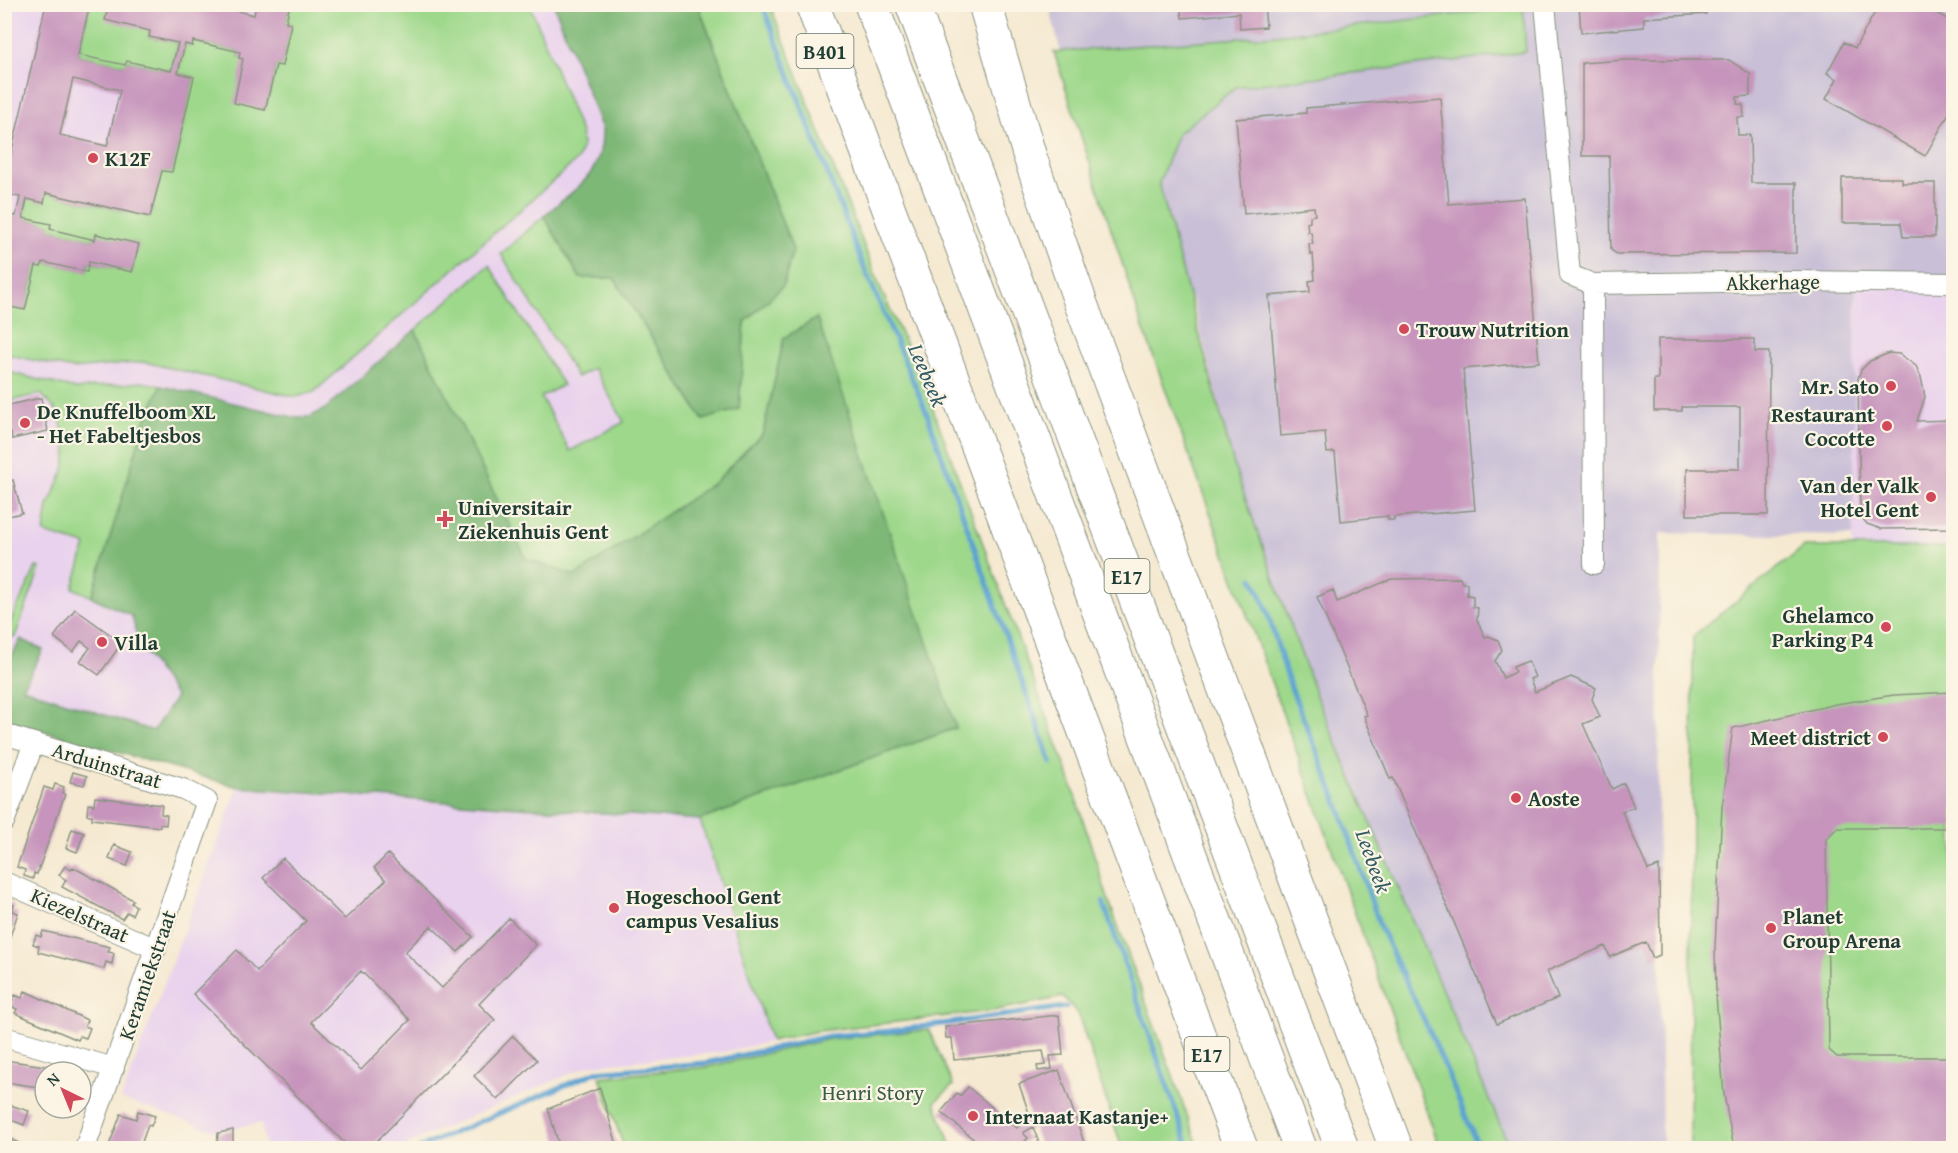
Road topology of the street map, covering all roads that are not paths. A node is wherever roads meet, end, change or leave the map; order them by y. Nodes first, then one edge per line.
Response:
1 (805, 4) edge
2 (812, 4) edge
3 (871, 4) edge
4 (912, 4) edge
5 (985, 4) edge
6 (1545, 4) edge
7 (846, 98) junction
8 (1953, 283) edge
9 (1593, 284) junction
10 (1593, 564) dead end
11 (4, 734) edge
12 (34, 743) junction
13 (207, 801) joint
14 (4, 822) edge
15 (4, 882) edge
16 (156, 949) junction
17 (4, 1037) edge
18 (114, 1068) junction
19 (1241, 1144) edge
20 (85, 1149) edge
21 (1299, 1149) edge
22 (1342, 1149) edge
23 (1396, 1149) edge

1 - 7 highway, B401
2 - 7 highway, E17
3 - 21 highway, E17
4 - 22 highway, E17
5 - 23 highway, E17
6 - 9 street
7 - 19 highway, E17
8 - 9 street, Akkerhage
9 - 10 street
11 - 12 street, Arduinstraat
12 - 13 street, Arduinstraat
12 - 14 street
13 - 16 street, Keramiekstraat
15 - 16 street, Kiezelstraat
16 - 18 street, Keramiekstraat
17 - 18 street
18 - 20 street, Keramiekstraat

